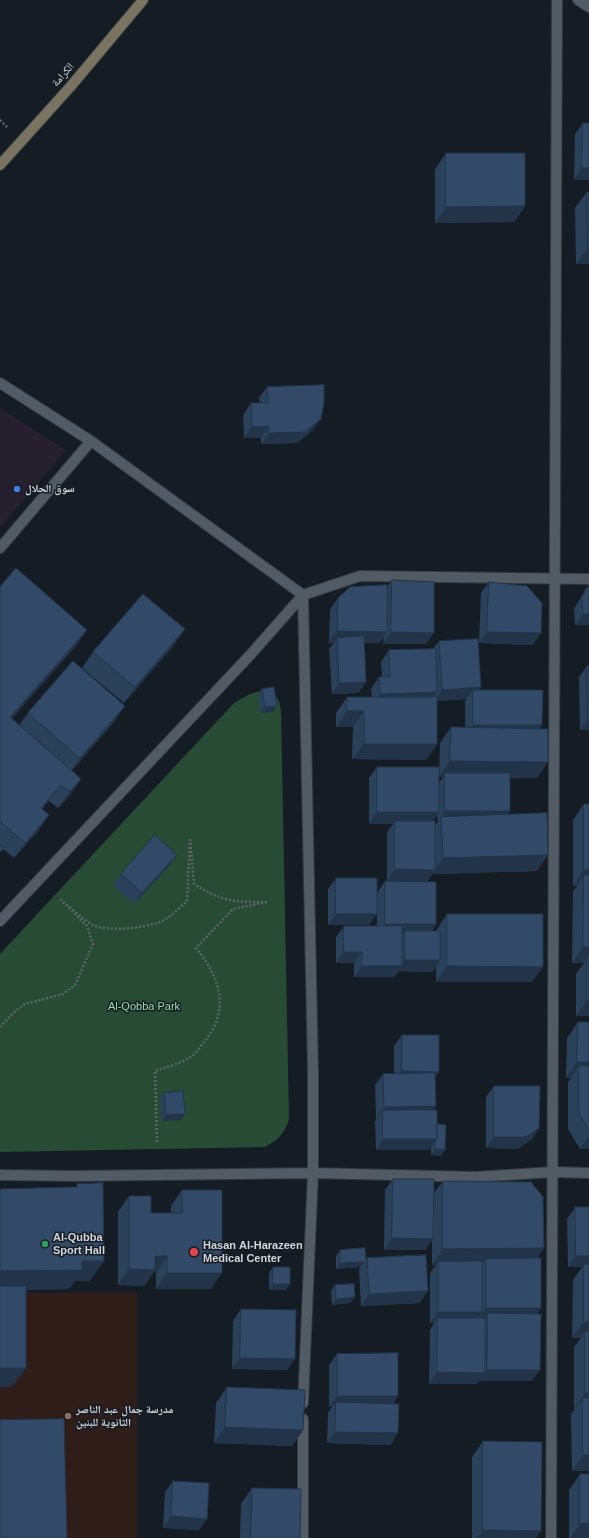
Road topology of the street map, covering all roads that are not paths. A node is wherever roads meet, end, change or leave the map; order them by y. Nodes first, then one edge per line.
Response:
1 (143, 0) edge
2 (557, 0) edge
3 (578, 0) edge
4 (589, 6) edge
5 (0, 165) edge
6 (0, 383) edge
7 (91, 441) junction
8 (0, 548) edge
9 (554, 578) junction
10 (589, 579) edge
11 (303, 596) junction
12 (0, 921) edge
13 (553, 1172) junction
14 (313, 1173) junction
15 (589, 1173) edge
16 (0, 1174) edge
17 (303, 1538) edge
18 (551, 1538) edge

1 - 5 main road, الكرامة
2 - 9 street
3 - 4 street
6 - 7 street
7 - 8 street
7 - 11 street
9 - 10 street
9 - 11 street
9 - 13 street
11 - 12 street
11 - 14 street
13 - 14 street
13 - 15 street
13 - 18 street
14 - 16 street
14 - 17 street

